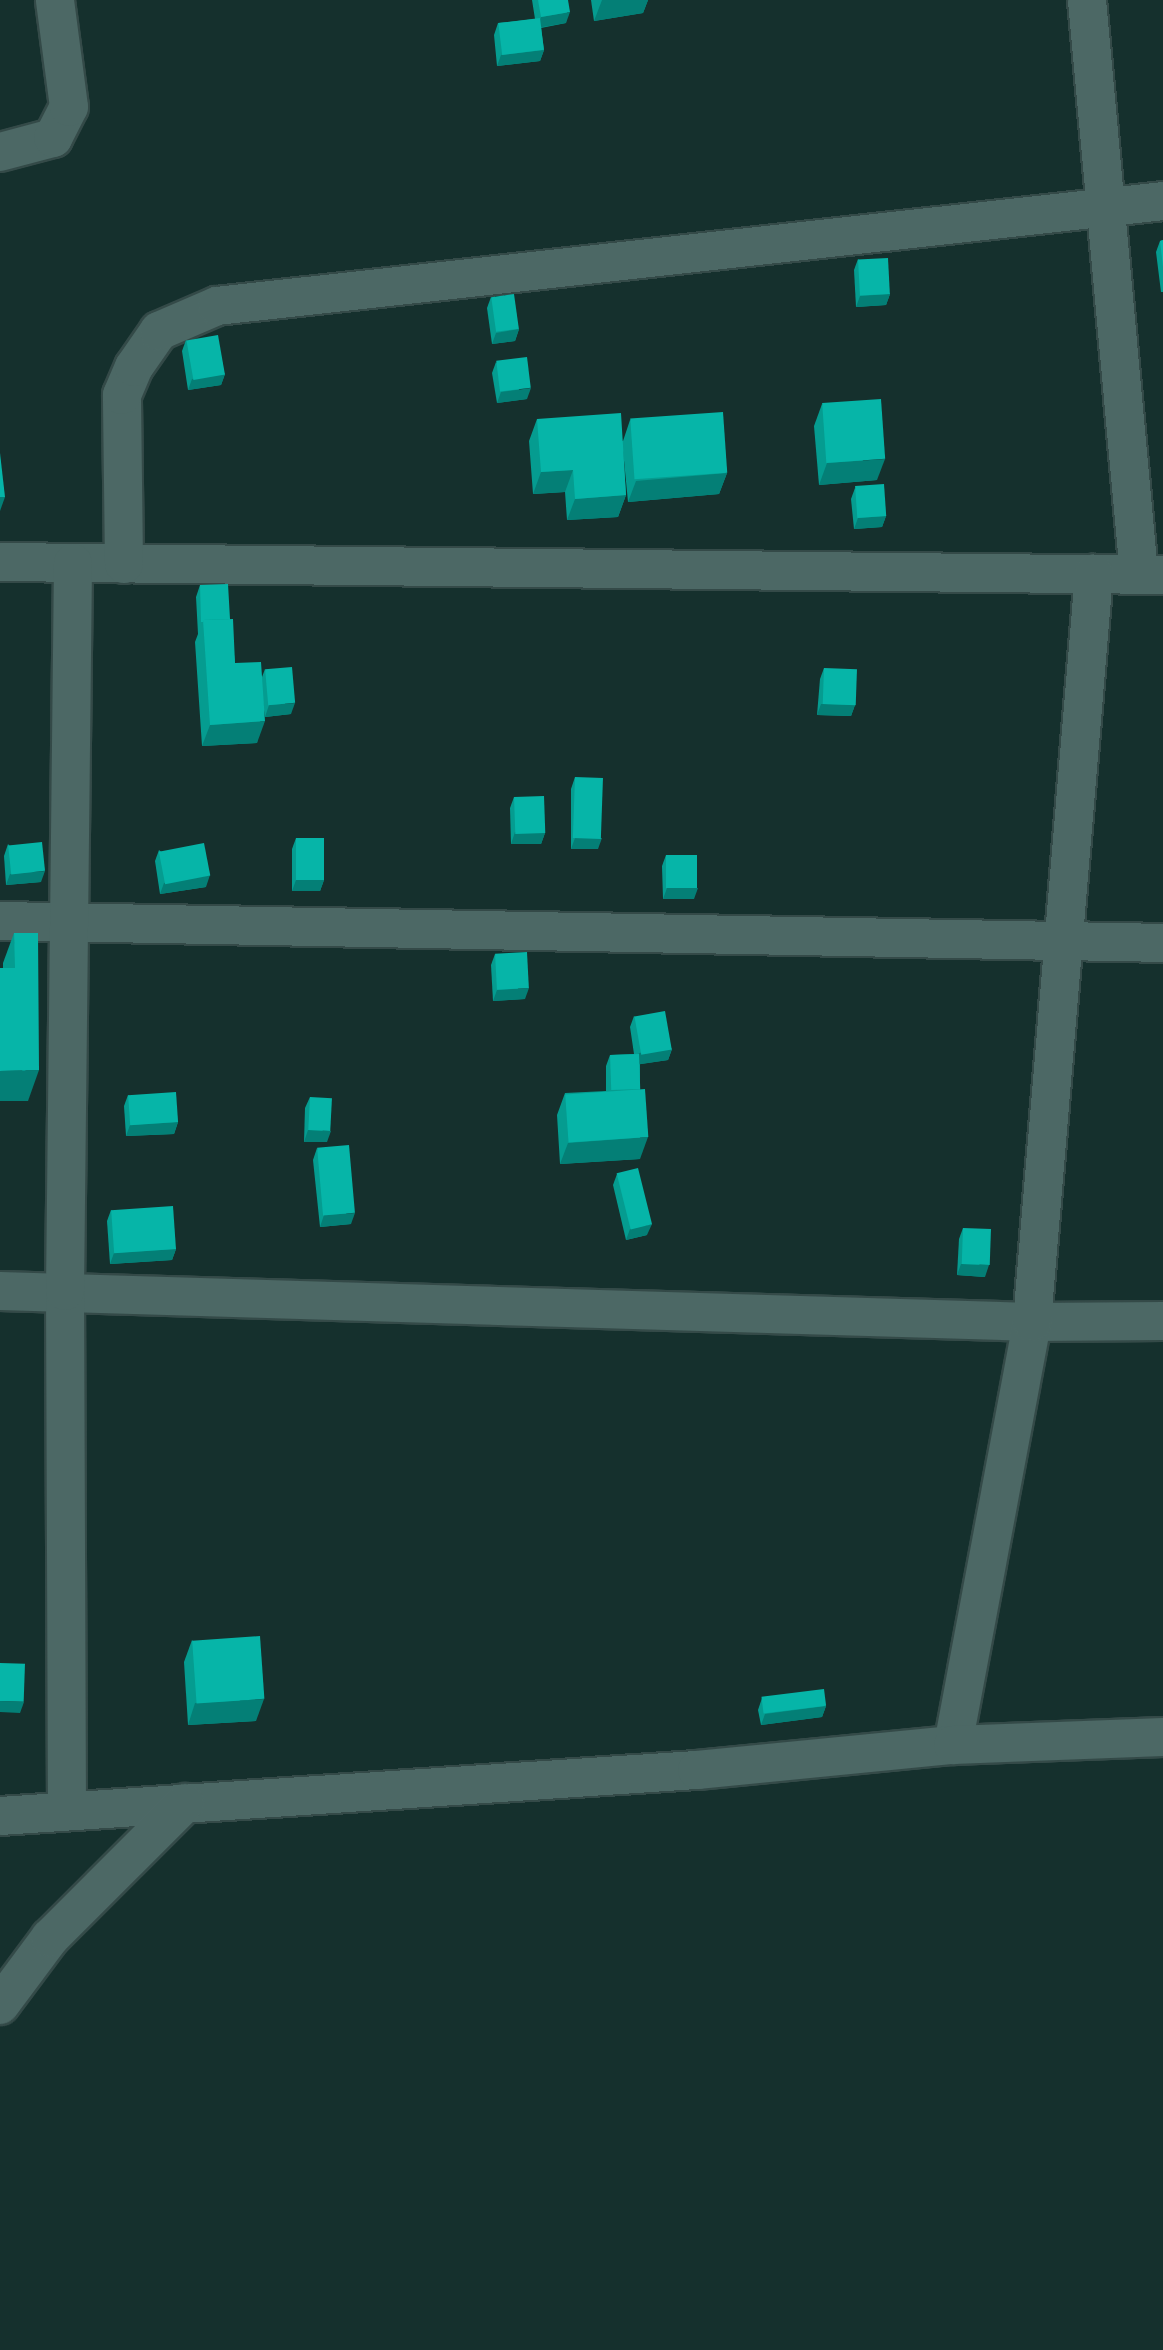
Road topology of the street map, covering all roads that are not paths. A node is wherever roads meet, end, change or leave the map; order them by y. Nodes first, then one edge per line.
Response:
1 (55, 0) edge
2 (1087, 0) edge
3 (0, 152) edge
4 (1163, 201) edge
5 (1107, 207) junction
6 (0, 562) edge
7 (74, 563) junction
8 (124, 564) junction
9 (1094, 574) junction
10 (1151, 575) edge
11 (0, 920) edge
12 (69, 920) junction
13 (1062, 943) junction
14 (1163, 943) edge
15 (0, 1291) edge
16 (65, 1292) junction
17 (1163, 1321) edge
18 (1032, 1322) junction
19 (1163, 1737) edge
20 (953, 1745) junction
21 (185, 1803) junction
22 (67, 1810) junction
23 (0, 1816) edge
24 (0, 2006) edge

1 - 3 street
2 - 5 street
4 - 5 street
5 - 8 street
5 - 10 street
6 - 7 street
7 - 8 street
7 - 12 street
8 - 9 street
9 - 10 street
9 - 13 street
11 - 12 street
12 - 13 street
12 - 16 street
13 - 14 street
13 - 18 street
15 - 16 street
16 - 18 street
16 - 22 street
17 - 18 street
18 - 20 street
19 - 20 street
20 - 21 street
21 - 22 street
21 - 24 street
22 - 23 street

